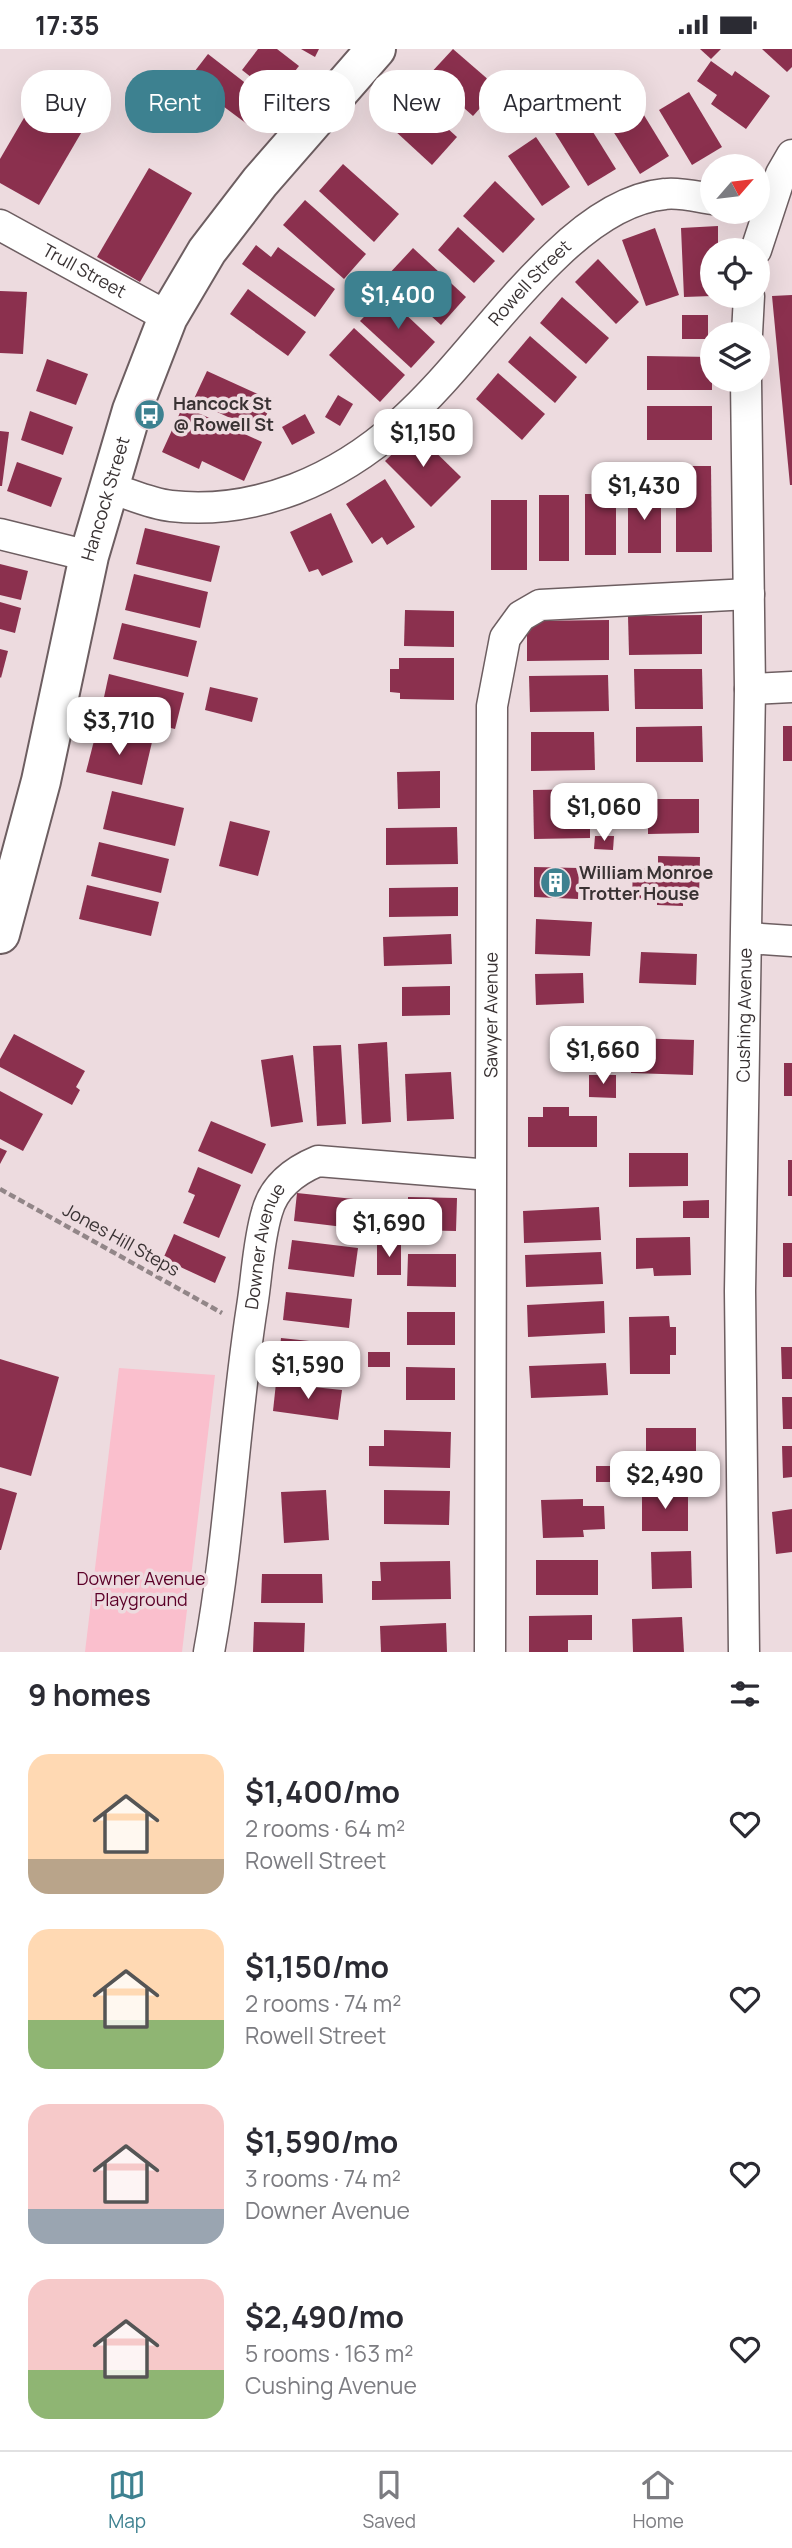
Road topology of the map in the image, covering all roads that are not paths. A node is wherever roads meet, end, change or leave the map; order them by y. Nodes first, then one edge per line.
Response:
1 (376, 49) edge
2 (792, 155) edge
3 (770, 194) edge
4 (700, 197) edge
5 (0, 225) edge
6 (168, 317) junction
7 (746, 392) edge
8 (110, 488) junction
9 (0, 534) edge
10 (89, 556) junction
11 (749, 594) junction
12 (792, 688) edge
13 (750, 689) junction
14 (7, 882) edge
15 (0, 934) edge
16 (747, 938) junction
17 (792, 941) edge
18 (490, 1175) junction
19 (209, 1652) edge
20 (491, 1652) edge
21 (744, 1652) edge

1 - 6 main road, Hancock Street
2 - 3 street
4 - 8 street, Rowell Street
5 - 6 street, Trull Street
6 - 8 main road, Hancock Street
7 - 11 street, Cushing Avenue
8 - 10 main road, Hancock Street
9 - 10 street
10 - 14 main road, Hancock Street
11 - 13 street, Cushing Avenue
11 - 18 street, Sawyer Avenue
12 - 13 street
13 - 16 street, Cushing Avenue
14 - 15 main road, Hancock Street
16 - 17 street
16 - 21 street, Cushing Avenue
18 - 19 street, Downer Avenue
18 - 20 street, Sawyer Avenue

